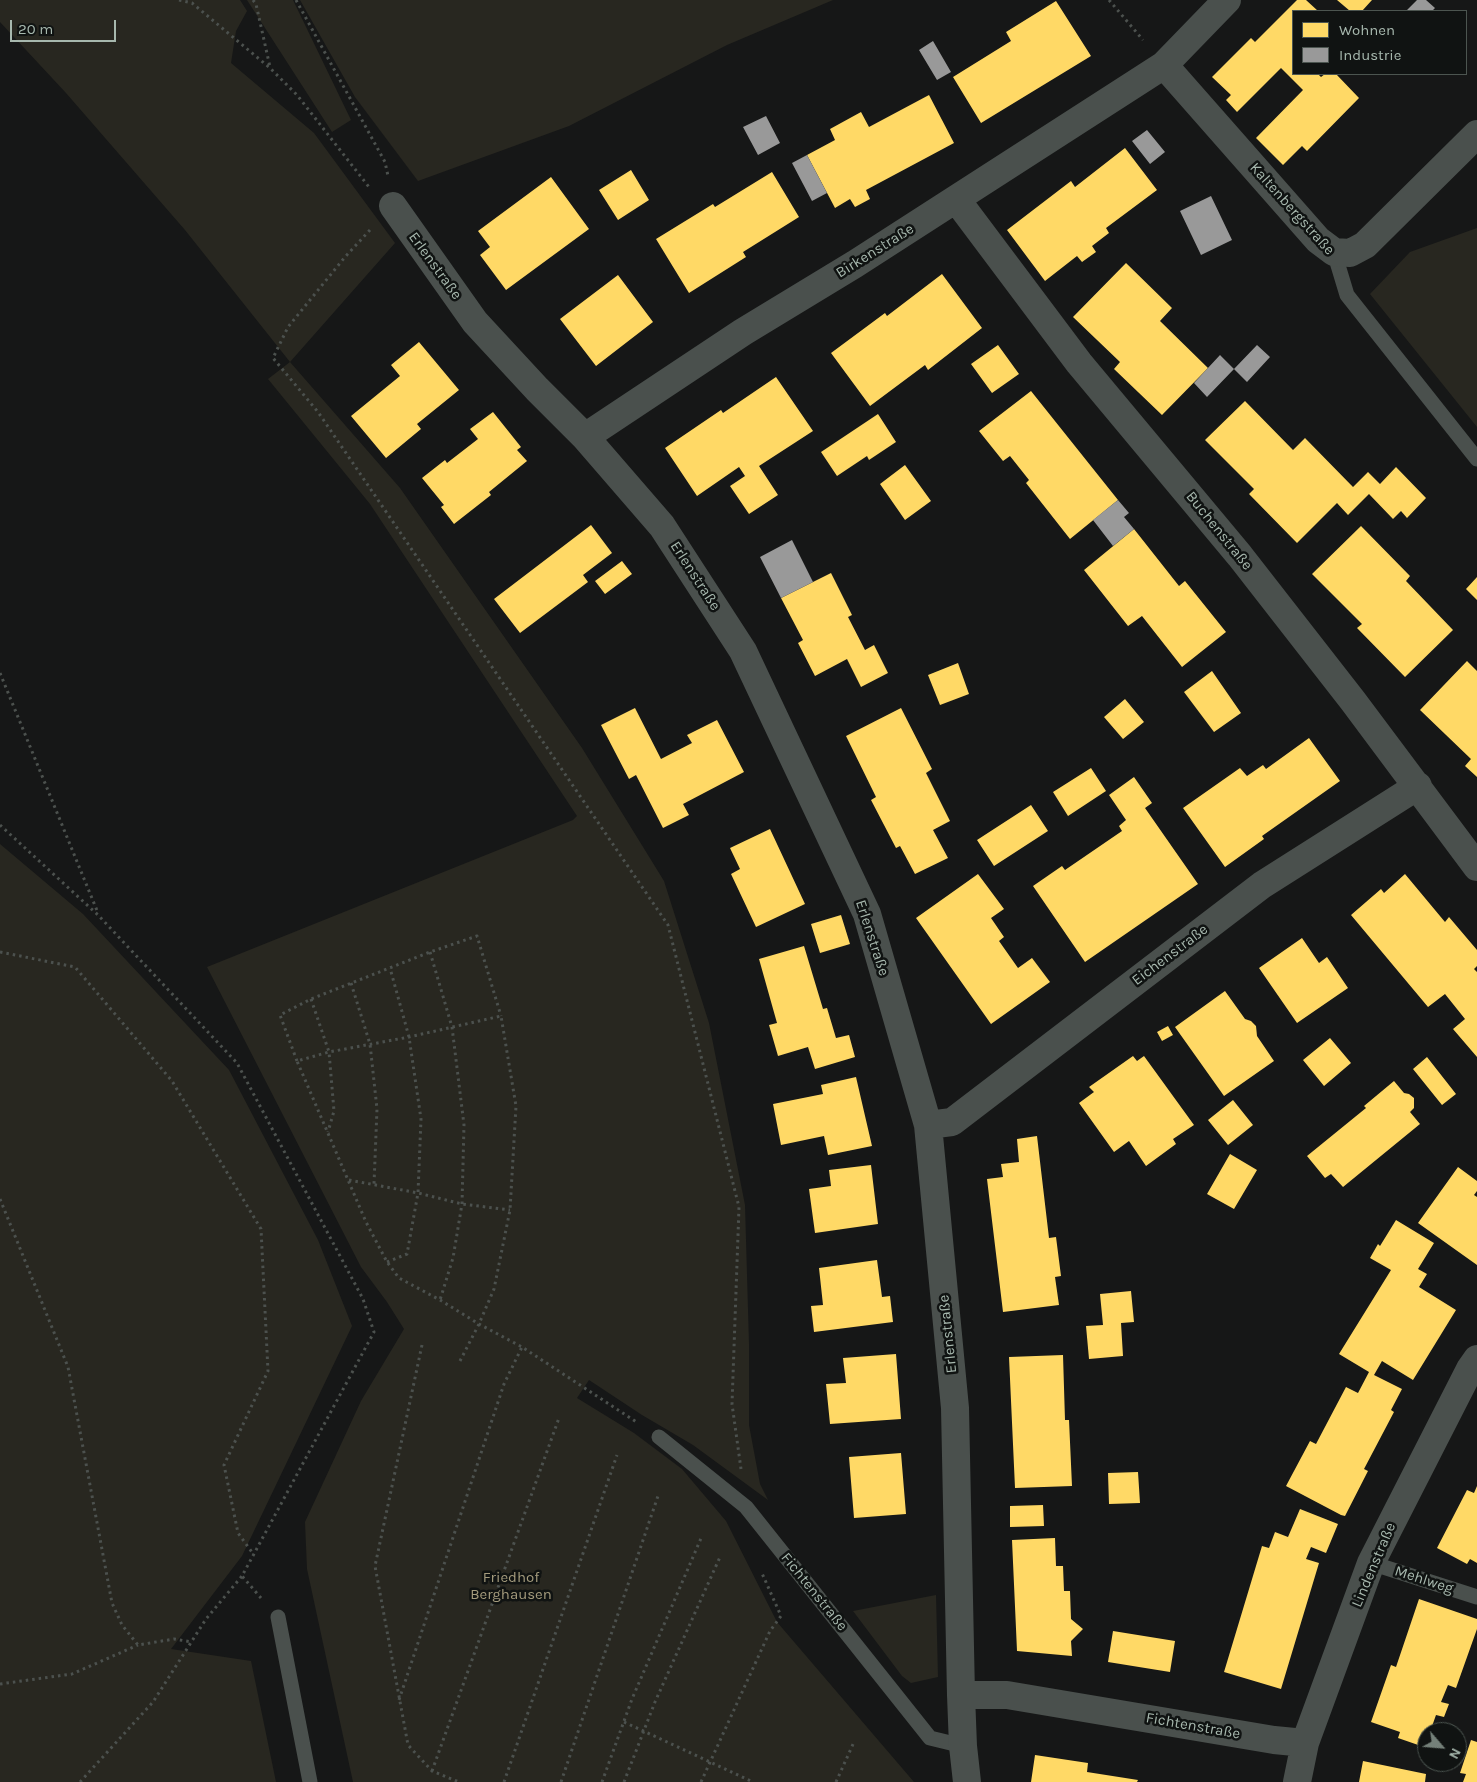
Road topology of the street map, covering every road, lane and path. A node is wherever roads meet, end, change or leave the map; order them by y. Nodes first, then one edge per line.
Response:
1 (180, 0) edge
2 (253, 0) edge
3 (296, 0) edge
4 (1109, 0) edge
5 (1227, 0) edge
6 (1164, 65) junction
7 (270, 68) junction
8 (1477, 134) edge
9 (956, 200) junction
10 (393, 206) junction
11 (1334, 252) junction
12 (585, 437) junction
13 (1477, 459) edge
14 (0, 672) edge
15 (1418, 786) junction
16 (0, 825) edge
17 (1477, 867) edge
18 (98, 915) junction
19 (0, 952) edge
20 (430, 952) junction
21 (390, 968) junction
22 (351, 983) junction
23 (311, 999) junction
24 (501, 1016) junction
25 (452, 1027) junction
26 (409, 1037) junction
27 (370, 1044) junction
28 (329, 1052) junction
29 (297, 1061) junction
30 (928, 1125) junction
31 (328, 1132) junction
32 (349, 1180) junction
33 (374, 1184) junction
34 (418, 1193) junction
35 (0, 1199) edge
36 (462, 1204) junction
37 (510, 1210) junction
38 (388, 1262) junction
39 (440, 1300) junction
40 (479, 1324) junction
41 (422, 1345) dead end
42 (522, 1347) junction
43 (1477, 1359) edge
44 (460, 1361) dead end
45 (559, 1418) dead end
46 (659, 1437) joint
47 (617, 1455) dead end
48 (659, 1493) dead end
49 (746, 1507) junction
50 (702, 1536) dead end
51 (254, 1556) junction
52 (720, 1557) dead end
53 (1371, 1563) junction
54 (758, 1565) dead end
55 (242, 1576) junction
56 (1477, 1597) edge
57 (278, 1616) joint
58 (192, 1642) junction
59 (138, 1645) junction
60 (0, 1684) edge
61 (961, 1695) junction
62 (399, 1701) junction
63 (624, 1722) junction
64 (645, 1732) junction
65 (854, 1742) dead end
66 (1306, 1743) junction
67 (963, 1746) junction
68 (710, 1763) junction
69 (432, 1771) junction
70 (80, 1782) edge
71 (310, 1782) edge
72 (460, 1782) edge
73 (504, 1782) edge
74 (561, 1782) edge
75 (602, 1782) edge
76 (624, 1782) edge
77 (701, 1782) edge
78 (753, 1782) edge
79 (836, 1782) edge
80 (968, 1782) edge
81 (1297, 1782) edge

1 - 7 path
2 - 7 path
3 - 10 path
4 - 6 path
5 - 6 street, Birkenstraße
6 - 9 street, Birkenstraße
6 - 11 street, Kaltenbergstraße
7 - 10 path
8 - 11 street
9 - 12 street, Birkenstraße
9 - 15 street, Buchenstraße
10 - 12 street, Erlenstraße
10 - 49 path
11 - 13 lane, Kaltenbergstraße
12 - 30 street, Erlenstraße
14 - 18 path
15 - 17 street, Buchenstraße
15 - 30 street, Eichenstraße
16 - 18 path
18 - 51 path
19 - 51 path
20 - 21 path
20 - 24 path
20 - 25 path
21 - 22 path
21 - 26 path
22 - 23 path
22 - 27 path
23 - 28 path
23 - 29 path
24 - 25 path
24 - 37 path
25 - 26 path
25 - 36 path
26 - 27 path
26 - 34 path
27 - 28 path
27 - 33 path
28 - 29 path
28 - 31 path
29 - 31 path
30 - 61 street, Erlenstraße
31 - 32 path
32 - 33 path
32 - 38 path
33 - 34 path
34 - 36 path
34 - 38 path
35 - 59 path
36 - 37 path
36 - 39 path
37 - 40 path
38 - 39 path
39 - 40 path
40 - 42 path
40 - 44 path
41 - 62 path
42 - 46 path
42 - 62 path
43 - 53 street, Lindenstraße
45 - 69 path
46 - 49 lane, Fichtenstraße
47 - 73 path
48 - 74 path
49 - 67 lane, Fichtenstraße
50 - 63 path
51 - 55 path
52 - 64 path
53 - 56 lane, Mehlweg
53 - 66 street, Lindenstraße
54 - 68 path
55 - 57 path
55 - 58 path
57 - 71 lane
58 - 59 path
58 - 70 path
59 - 60 path
61 - 66 street, Fichtenstraße
61 - 67 street, Erlenstraße
62 - 69 path
63 - 64 path
63 - 75 path
64 - 68 path
64 - 76 path
65 - 79 path
66 - 81 street, Lindenstraße
67 - 80 street, Erlenstraße
68 - 77 path
68 - 78 path
69 - 72 path

